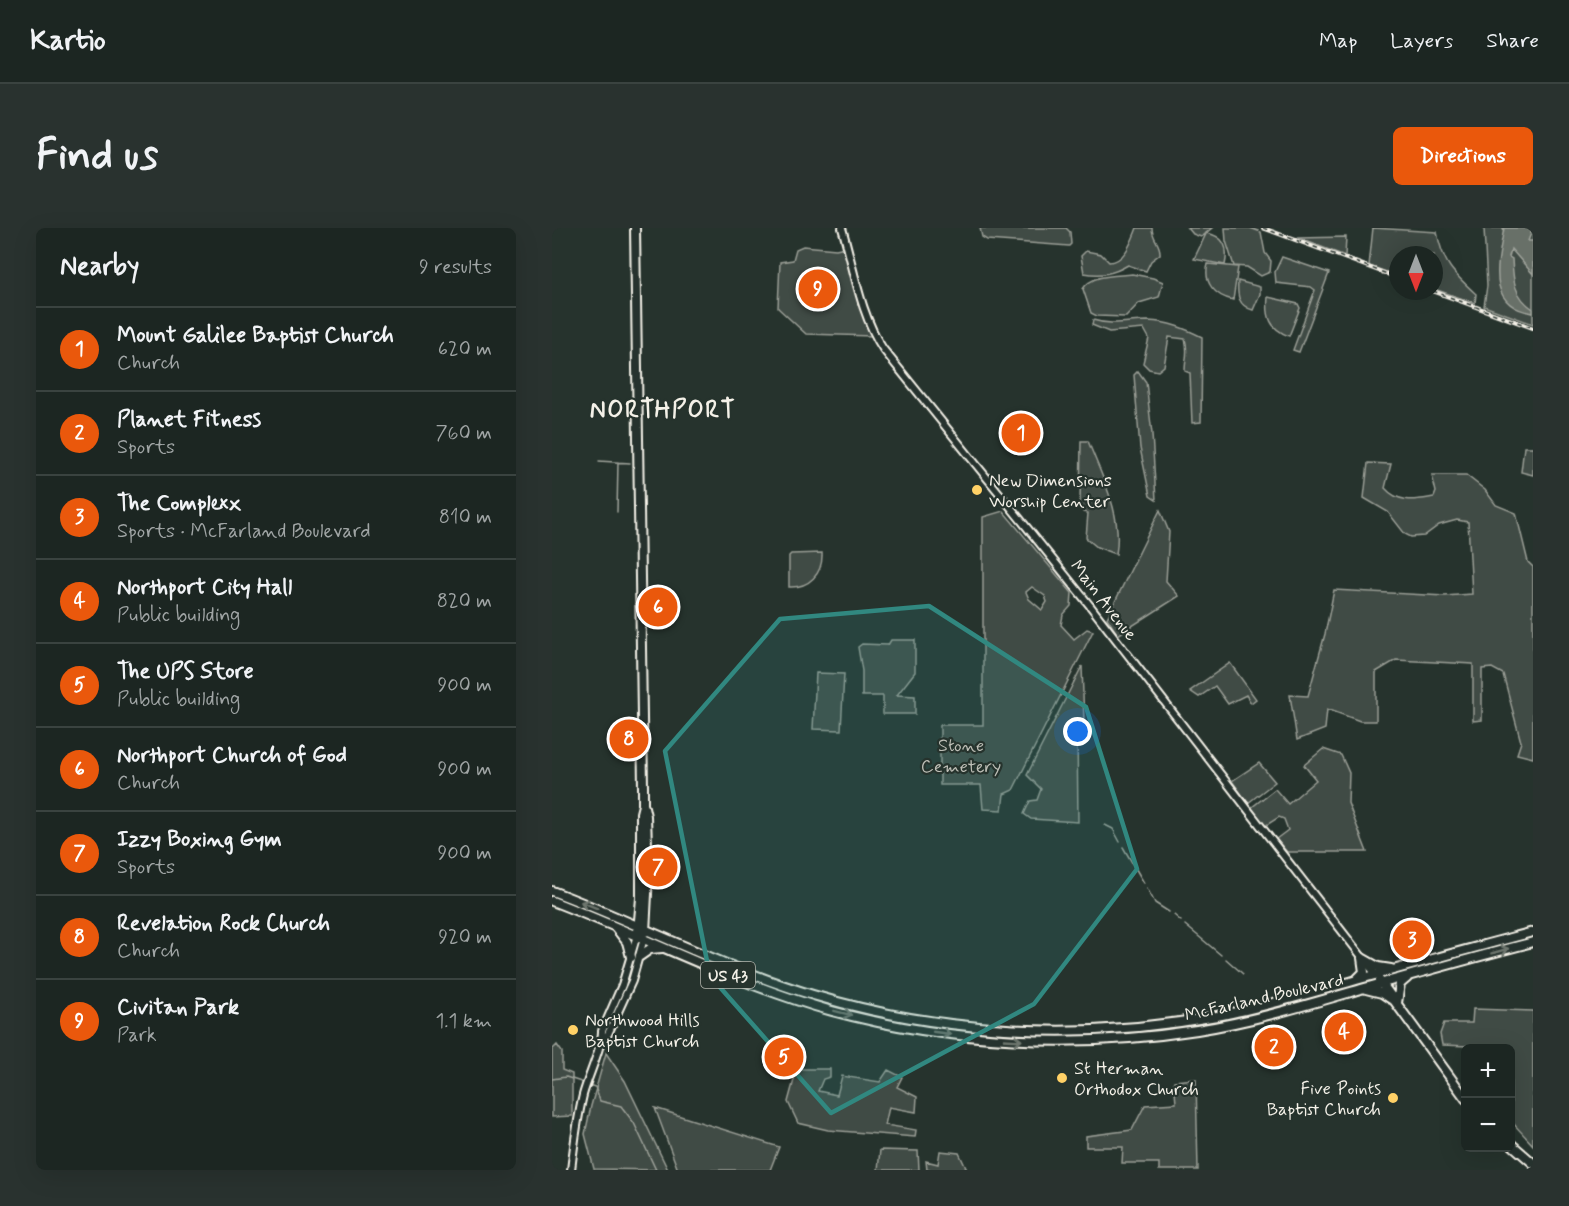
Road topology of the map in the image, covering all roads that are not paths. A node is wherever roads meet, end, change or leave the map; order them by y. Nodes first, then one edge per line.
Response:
1 (635, 228) edge
2 (842, 228) edge
3 (643, 805) junction
4 (552, 891) edge
5 (641, 898) junction
6 (552, 901) edge
7 (647, 912) junction
8 (624, 920) junction
9 (613, 925) junction
10 (642, 927) junction
11 (1533, 932) edge
12 (640, 936) junction
13 (665, 937) junction
14 (1533, 942) edge
15 (666, 949) junction
16 (636, 956) junction
17 (1362, 958) junction
18 (1396, 969) junction
19 (1376, 975) junction
20 (1410, 976) junction
21 (1356, 980) junction
22 (1382, 983) junction
23 (1362, 989) junction
24 (814, 995) junction
25 (791, 998) junction
26 (1397, 1003) junction
27 (1266, 1005) junction
28 (1237, 1022) junction
29 (1465, 1098) edge
30 (1515, 1147) edge
31 (1533, 1163) edge
32 (571, 1170) edge

1 - 3 highway
2 - 17 main road, Main Avenue
3 - 5 highway
3 - 7 highway
8 -> 4 highway, McFarland Boulevard
5 - 8 highway
5 - 10 highway
6 - 9 highway, McFarland Boulevard
7 - 10 highway
7 - 13 highway
8 - 10 highway, McFarland Boulevard
9 - 12 highway, McFarland Boulevard
9 - 16 highway
10 - 12 highway
10 - 13 highway, McFarland Boulevard
11 - 18 highway, McFarland Boulevard
12 - 15 highway, McFarland Boulevard / US 43
12 - 16 main road
13 - 24 highway, McFarland Boulevard / US 43
20 -> 14 highway, McFarland Boulevard
15 - 16 highway
15 - 25 highway, McFarland Boulevard / US 43
16 - 32 main road
17 - 18 highway
17 - 19 main road, Main Avenue
17 - 21 highway
18 - 19 highway, McFarland Boulevard
19 - 21 highway, McFarland Boulevard / US 43
19 - 22 highway
20 - 22 highway, McFarland Boulevard
20 - 26 highway
21 - 27 highway, McFarland Boulevard / US 43
22 - 23 highway, McFarland Boulevard
22 - 26 highway
23 - 26 highway
23 - 28 highway, McFarland Boulevard / US 43
24 - 25 highway
24 - 27 highway, McFarland Boulevard / US 43
25 -> 28 highway, McFarland Boulevard / US 43
26 - 29 highway
27 - 28 highway
30 - 31 highway

